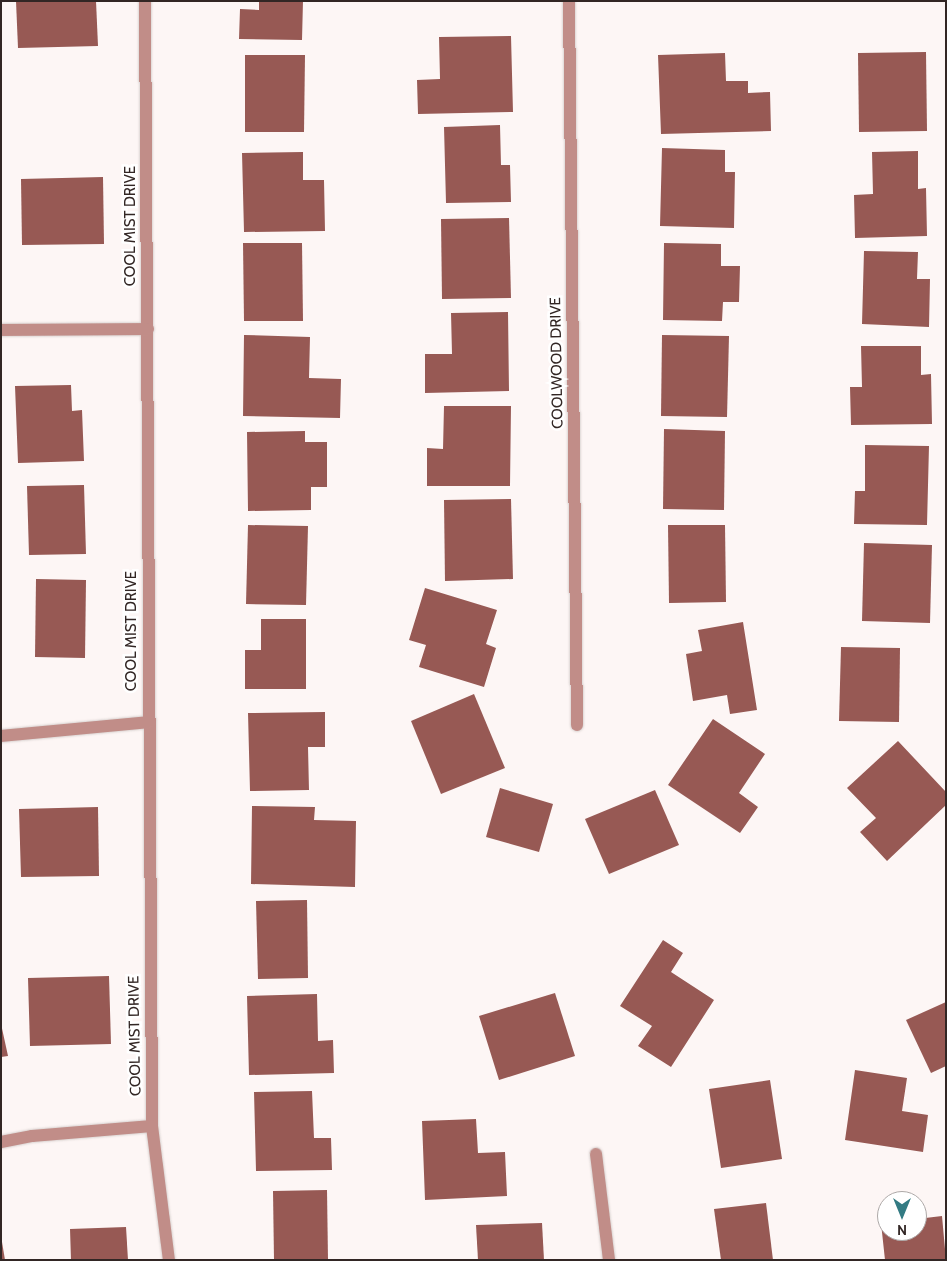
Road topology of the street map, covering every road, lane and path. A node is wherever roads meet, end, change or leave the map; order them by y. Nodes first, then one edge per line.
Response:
1 (145, 1) edge
2 (568, 1) edge
3 (148, 329) junction
4 (1, 330) edge
5 (148, 722) junction
6 (577, 725) dead end
7 (1, 736) edge
8 (152, 1126) junction
9 (1, 1142) edge
10 (596, 1154) dead end
11 (170, 1260) edge
12 (609, 1260) edge

1 - 3 street, COOL MIST DRIVE
2 - 6 street, COOLWOOD DRIVE
3 - 4 street
3 - 5 street, COOL MIST DRIVE
5 - 7 street
5 - 8 street, COOL MIST DRIVE
8 - 9 street
8 - 11 street, COOL MIST DRIVE
10 - 12 street

